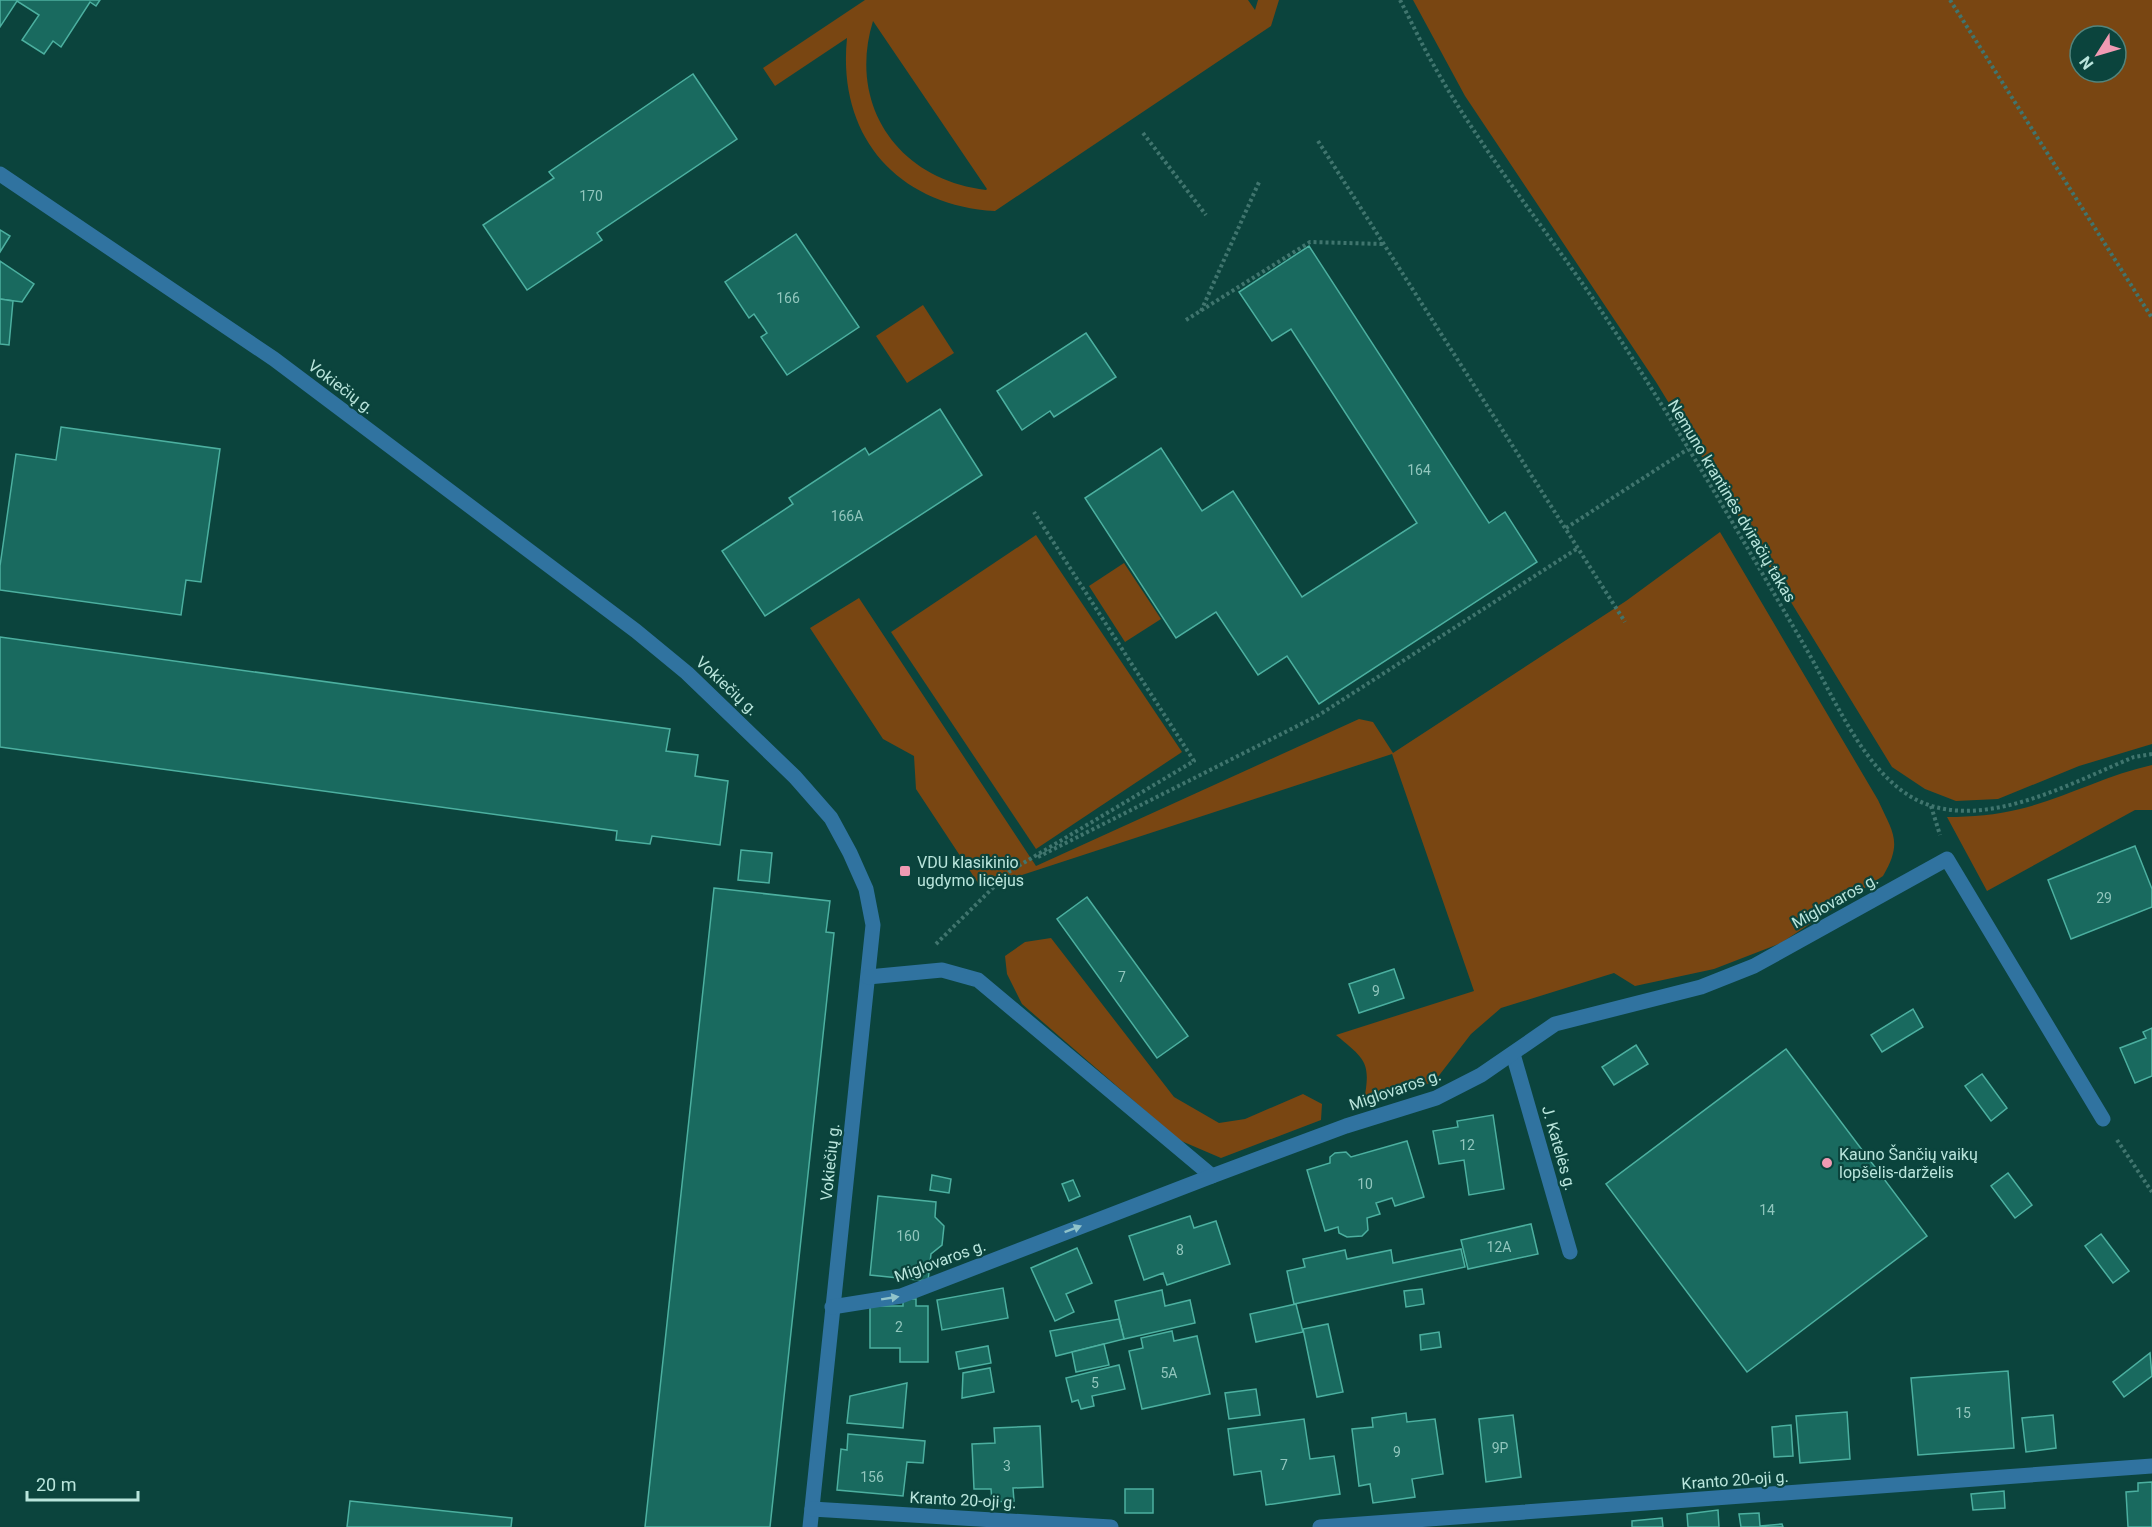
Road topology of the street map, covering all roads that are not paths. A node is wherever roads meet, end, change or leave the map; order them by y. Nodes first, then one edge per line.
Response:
1 (0, 174) edge
2 (868, 977) junction
3 (1513, 1054) junction
4 (2103, 1119) road end
5 (1212, 1176) junction
6 (1570, 1251) dead end
7 (832, 1307) junction
8 (2152, 1466) edge
9 (812, 1509) junction
10 (810, 1527) edge
11 (1111, 1527) edge
12 (1320, 1527) edge

1 - 2 street, Vokiečių g.
2 - 5 street
2 - 7 street, Vokiečių g.
3 - 4 street, Miglovaros g.
3 - 5 street, Miglovaros g.
3 - 6 street, J. Katelės g.
7 -> 5 street, Miglovaros g.
7 - 9 street, Vokiečių g.
8 - 12 street, Kranto 20-oji g.
9 - 10 street, Vokiečių g.
9 - 11 street, Kranto 20-oji g.

